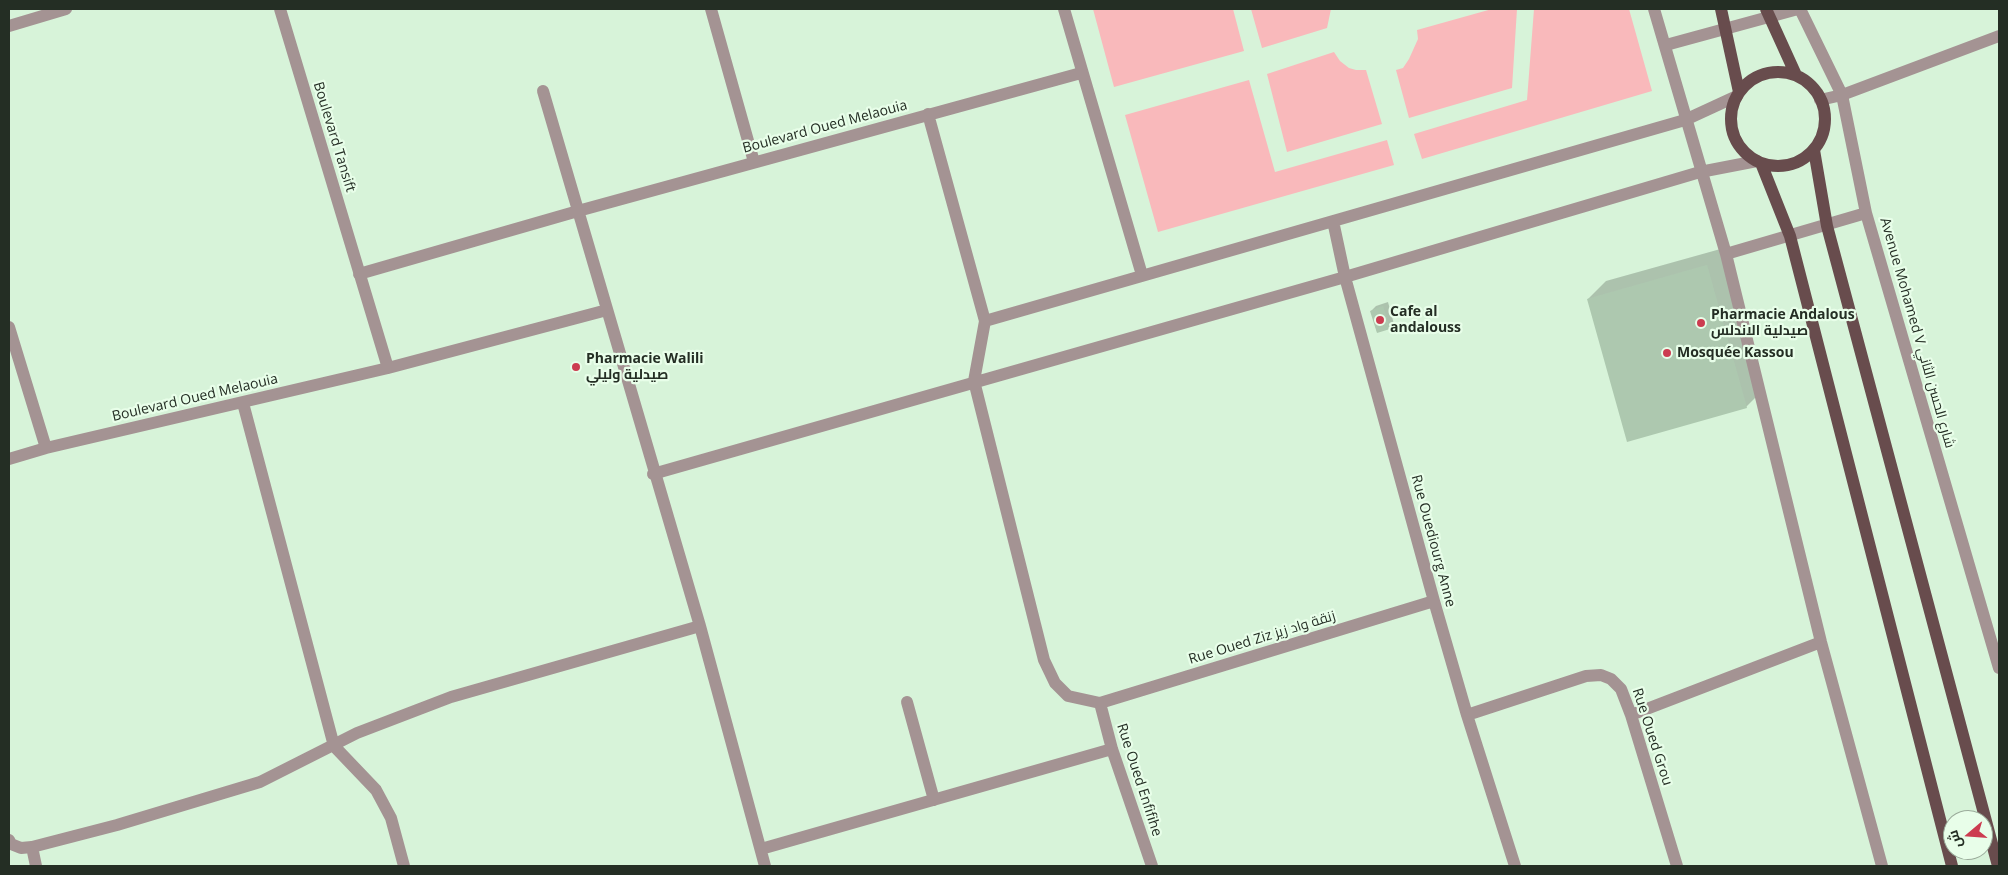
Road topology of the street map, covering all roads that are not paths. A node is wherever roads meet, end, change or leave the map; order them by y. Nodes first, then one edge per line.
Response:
1 (66, 9) edge
2 (280, 9) edge
3 (710, 9) edge
4 (1064, 9) edge
5 (1654, 9) edge
6 (1721, 9) edge
7 (1799, 9) edge
8 (1768, 13) edge
9 (9, 26) edge
10 (1727, 28) junction
11 (1999, 36) edge
12 (1666, 45) junction
13 (1081, 73) junction
14 (1796, 75) junction
15 (543, 91) dead end
16 (1738, 94) junction
17 (1842, 95) junction
18 (1820, 100) junction
19 (928, 114) junction
20 (1685, 120) junction
21 (1814, 150) junction
22 (754, 162) junction
23 (1759, 162) junction
24 (1700, 172) junction
25 (578, 210) junction
26 (1866, 213) junction
27 (1333, 221) junction
28 (1827, 226) junction
29 (1790, 236) junction
30 (1726, 254) junction
31 (359, 274) junction
32 (1142, 276) junction
33 (1345, 277) junction
34 (607, 310) junction
35 (986, 321) junction
36 (9, 327) edge
37 (388, 368) junction
38 (974, 381) junction
39 (243, 403) junction
40 (46, 448) junction
41 (9, 460) edge
42 (654, 474) junction
43 (1434, 600) junction
44 (700, 626) junction
45 (1821, 642) junction
46 (1999, 668) edge
47 (906, 702) dead end
48 (1100, 703) junction
49 (1631, 714) junction
50 (1467, 715) junction
51 (334, 746) junction
52 (1112, 749) junction
53 (934, 800) junction
54 (9, 840) edge
55 (32, 847) junction
56 (761, 849) junction
57 (36, 866) edge
58 (404, 866) edge
59 (765, 866) edge
60 (1152, 866) edge
61 (1515, 866) edge
62 (1677, 866) edge
63 (1882, 866) edge
64 (1952, 866) edge
65 (1998, 866) edge

1 - 9 street
2 - 31 street, Boulevard Tansift
3 - 22 street
4 - 13 street
5 - 12 street
6 - 10 main road
7 - 8 street
7 - 17 street, Avenue Mohamed V شارع الحسن الثاني
8 - 10 street
8 - 14 main road
10 - 12 street
10 - 16 main road
11 - 17 street
12 - 20 street
13 - 19 street, Boulevard Oued Melaouia
13 - 32 street
14 - 16 main road
14 - 18 main road
15 - 25 street
16 - 20 street
16 - 23 main road
17 - 18 street
17 - 26 street, Avenue Mohamed V شارع الحسن الثاني
18 - 21 main road
19 - 22 street, Boulevard Oued Melaouia
19 - 35 street
20 - 24 street
20 - 27 street
21 - 23 main road
21 - 28 main road
22 - 25 street, Boulevard Oued Melaouia
23 - 24 street
23 - 29 main road
24 - 30 street
24 - 33 street
25 - 31 street, Boulevard Oued Melaouia
25 - 34 street
26 - 28 street
26 - 46 street, Avenue Mohamed V شارع الحسن الثاني
27 - 32 street
27 - 33 street, Rue Ouediourg Anne
28 - 29 street
28 - 65 main road
29 - 30 street
29 - 64 main road
30 - 45 street
31 - 37 street, Boulevard Tansift
32 - 35 street
33 - 38 street
33 - 43 street, Rue Ouediourg Anne
34 - 37 street, Boulevard Oued Melaouia
34 - 42 street
35 - 38 street
36 - 40 street
37 - 39 street, Boulevard Oued Melaouia
38 - 42 street
38 - 48 street
39 - 40 street, Boulevard Oued Melaouia
39 - 51 street
40 - 41 street, Boulevard Oued Melaouia
42 - 44 street
43 - 48 street, Rue Oued Ziz زنقة واد زيز
43 - 50 street, Rue Ouediourg Anne
44 - 51 street
44 - 56 street
45 - 49 street
45 - 63 street
47 - 53 street
48 - 52 street, Rue Oued Enfifihe
49 - 50 street, Rue Oued Grou
49 - 62 street, Rue Oued Grou
50 - 61 street, Rue Ouediourg Anne
51 - 55 street
51 - 58 street
52 - 53 street
52 - 60 street, Rue Oued Enfifihe
53 - 56 street
54 - 55 street
55 - 57 street
56 - 59 street

